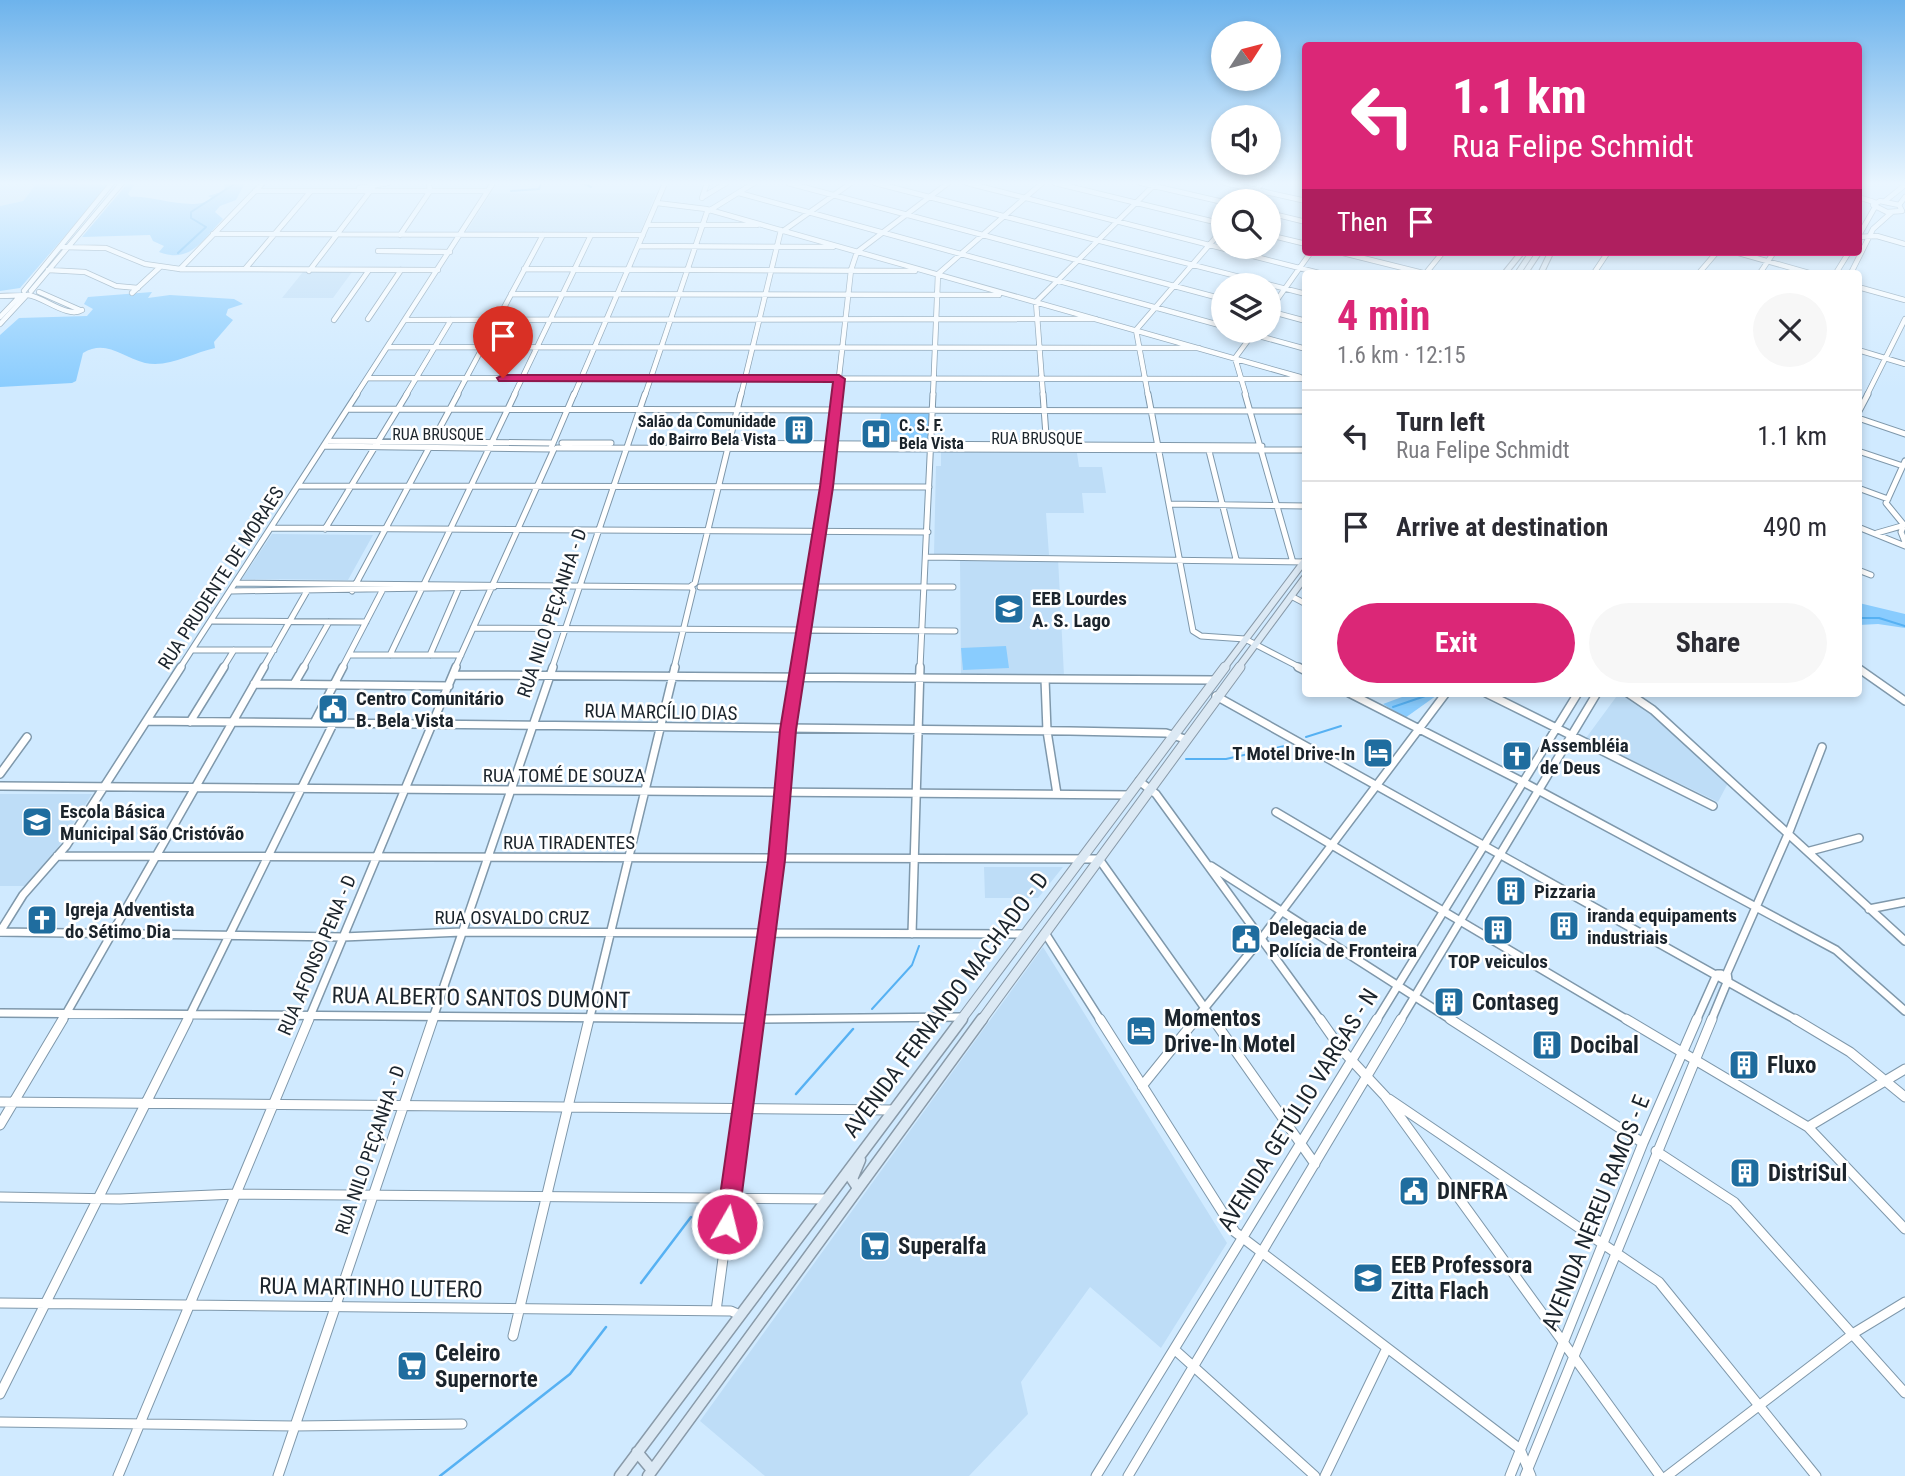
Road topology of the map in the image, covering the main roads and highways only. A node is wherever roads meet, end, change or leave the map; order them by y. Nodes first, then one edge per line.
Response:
1 (1519, 256) edge
2 (1538, 256) edge
3 (1543, 256) edge
4 (1550, 256) edge
5 (1547, 264) junction
6 (1507, 270) edge
7 (1527, 270) edge
8 (1543, 270) edge
9 (1302, 564) edge
10 (1302, 581) edge
11 (866, 1148) junction
12 (858, 1188) junction
13 (740, 1315) junction
14 (756, 1326) junction
15 (637, 1452) junction
16 (650, 1473) edge
17 (620, 1476) edge

1 - 6 main road
2 - 7 main road
3 - 5 main road
4 - 5 main road
5 - 8 main road
9 - 11 main road, AVENIDA FERNANDO MACHADO - D
10 - 12 main road, AVENIDA FERNANDO MACHADO - D
11 - 12 main road
11 - 13 main road, AVENIDA FERNANDO MACHADO - D
12 - 14 main road, AVENIDA FERNANDO MACHADO - D
13 - 14 main road
13 - 15 main road, AVENIDA FERNANDO MACHADO - D
14 - 16 main road, AVENIDA FERNANDO MACHADO - D
15 - 16 main road
15 - 17 main road, AVENIDA FERNANDO MACHADO - D

